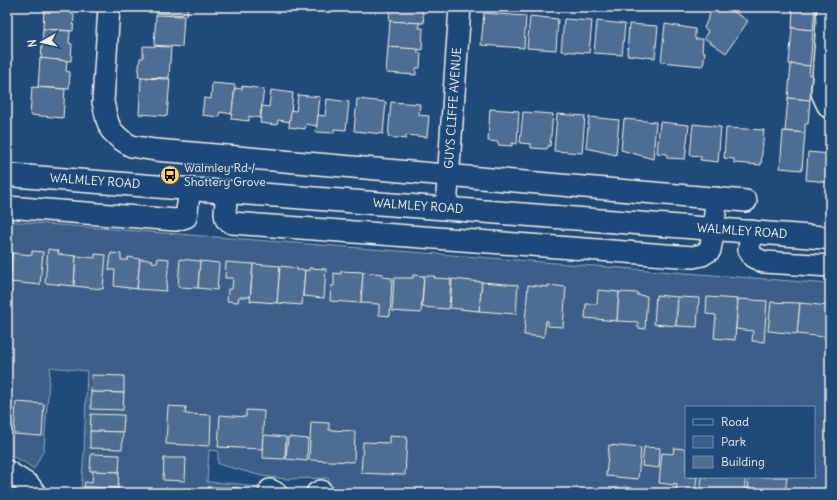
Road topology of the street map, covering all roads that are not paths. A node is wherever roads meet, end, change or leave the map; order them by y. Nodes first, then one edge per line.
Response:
1 (109, 7) edge
2 (460, 7) edge
3 (828, 7) edge
4 (830, 108) edge
5 (7, 175) edge
6 (449, 176) junction
7 (190, 189) junction
8 (227, 191) junction
9 (716, 198) junction
10 (746, 201) dead end
11 (7, 207) edge
12 (446, 209) junction
13 (714, 229) junction
14 (751, 231) junction
15 (830, 238) edge
16 (830, 266) edge
17 (7, 471) edge
18 (35, 493) edge

1 - 6 street
2 - 6 street, GUYS CLIFFE AVENUE
3 - 4 street
5 - 7 main road, WALMLEY ROAD
6 - 9 street
6 - 12 street, GUYS CLIFFE AVENUE
7 - 8 main road, WALMLEY ROAD
7 - 11 street
8 - 12 main road, WALMLEY ROAD
8 - 13 street
9 - 10 street
9 - 13 street
12 - 13 main road, WALMLEY ROAD
13 - 14 main road, WALMLEY ROAD
14 - 15 main road, WALMLEY ROAD
14 - 16 street
17 - 18 street

